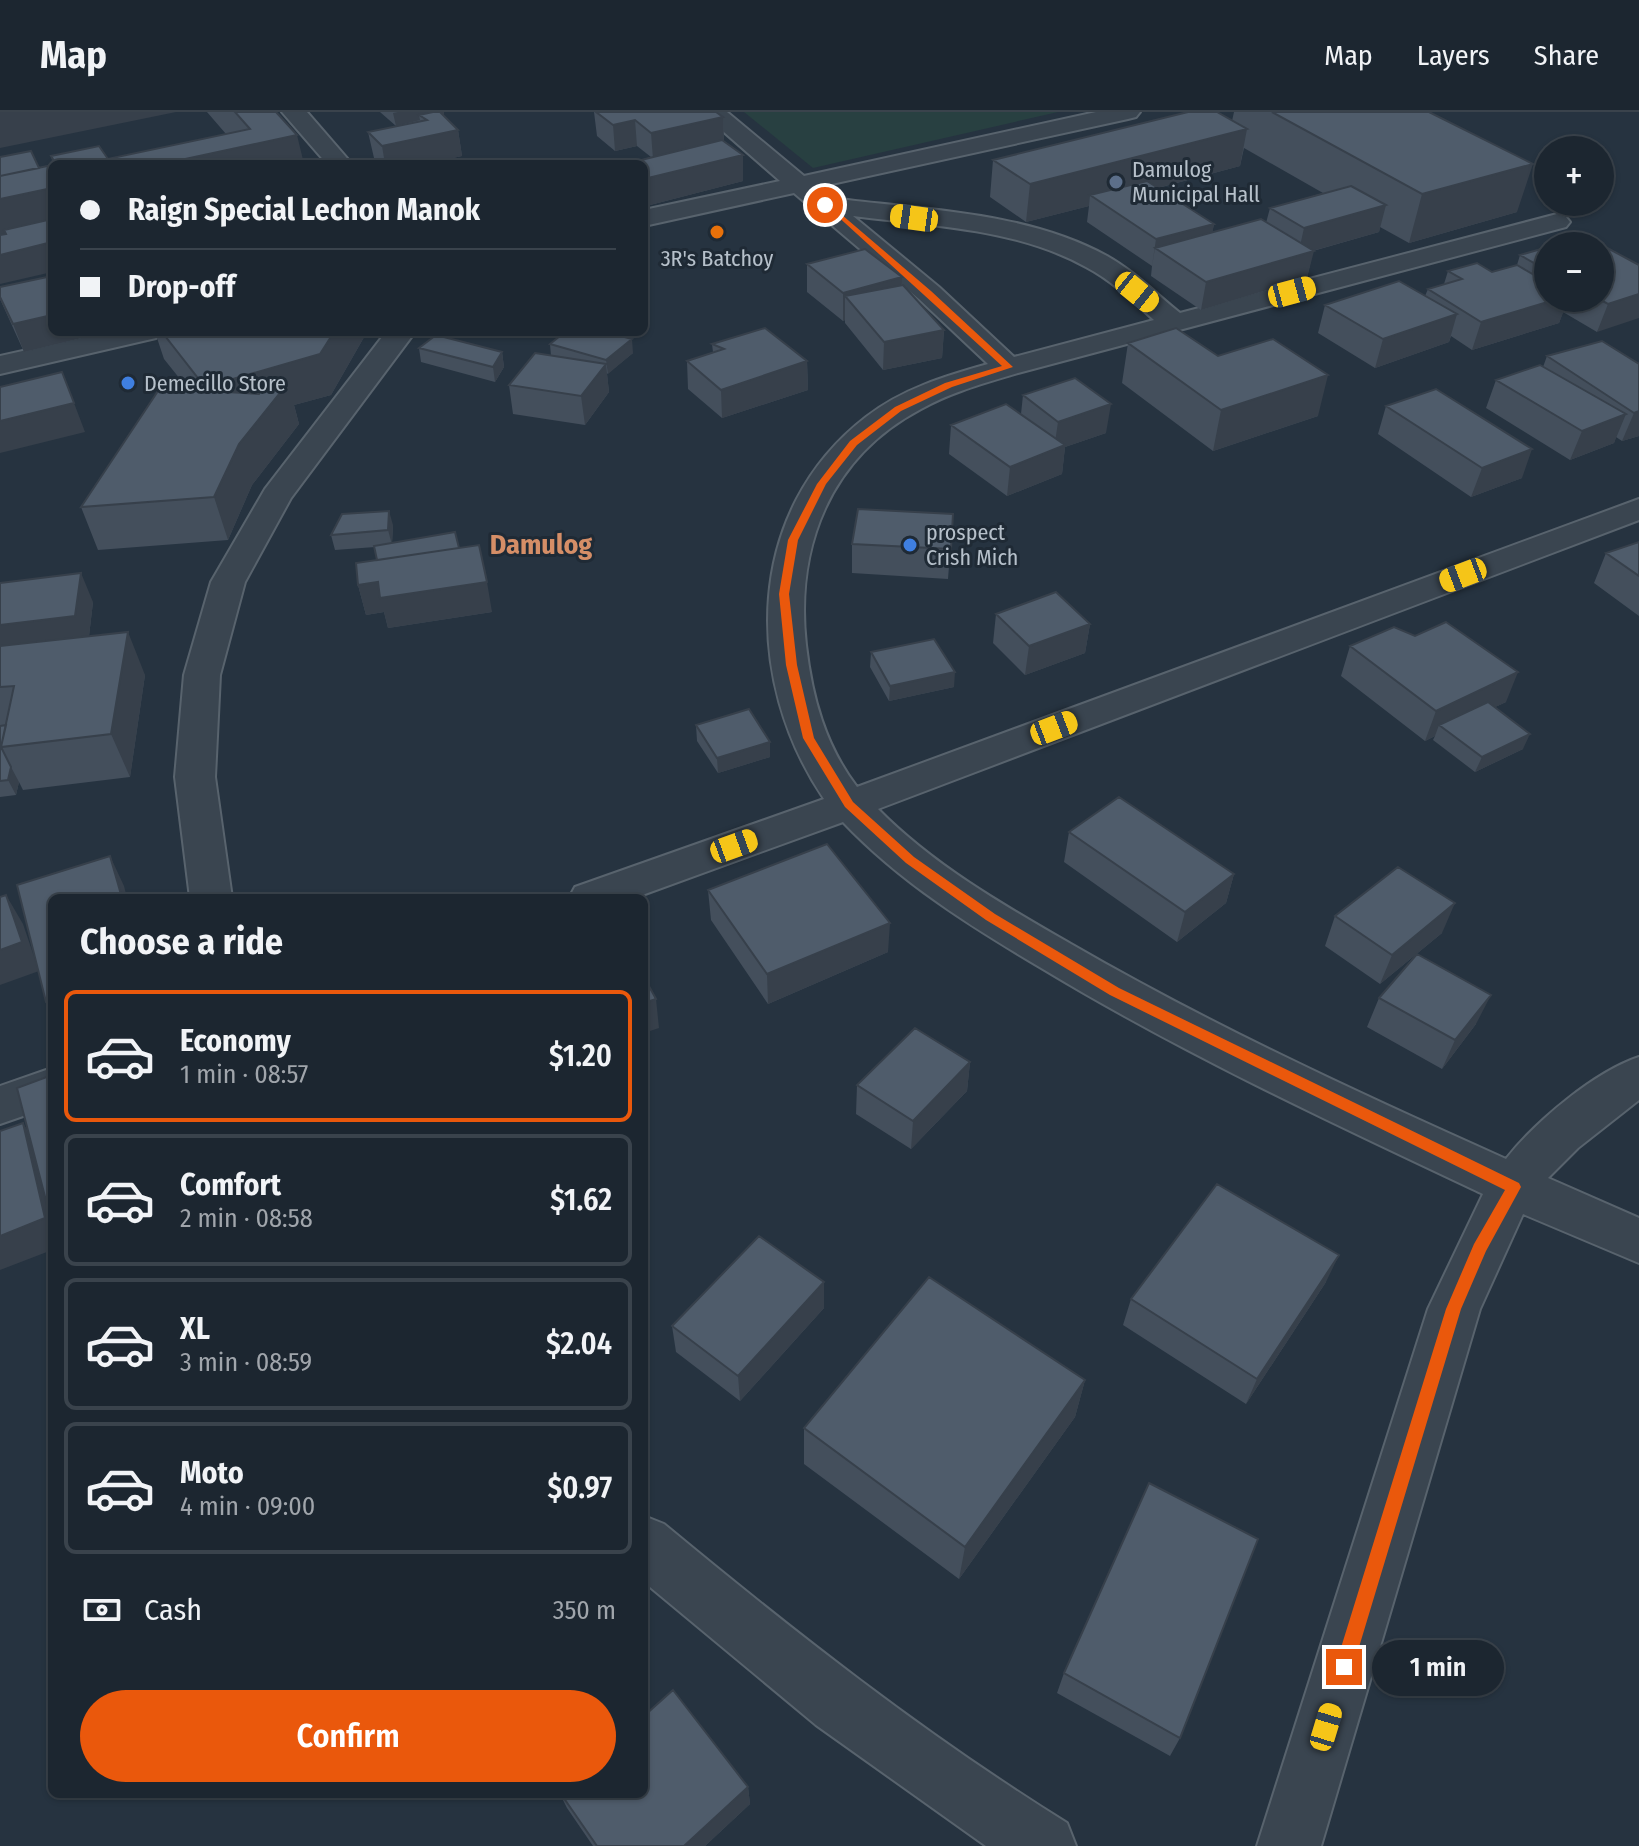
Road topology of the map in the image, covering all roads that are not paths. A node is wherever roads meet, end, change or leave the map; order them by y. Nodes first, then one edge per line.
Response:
1 (294, 112) edge
2 (713, 112) edge
3 (1128, 112) edge
4 (336, 160) edge
5 (798, 182) junction
6 (825, 205) junction
7 (1530, 207) edge
8 (648, 217) edge
9 (1557, 222) junction
10 (1575, 232) edge
11 (1175, 323) junction
12 (128, 336) edge
13 (398, 336) edge
14 (0, 365) edge
15 (1008, 367) junction
16 (1639, 509) edge
17 (849, 805) junction
18 (210, 894) edge
19 (601, 894) edge
20 (1639, 1075) edge
21 (48, 1088) edge
22 (0, 1105) edge
23 (1514, 1187) junction
24 (1639, 1241) edge
25 (648, 1547) edge
26 (1044, 1846) edge
27 (1289, 1846) edge

1 - 4 street
2 - 5 street
3 - 5 street
5 - 6 street
5 - 8 street
6 - 11 street
6 - 15 street
7 - 9 street
9 - 10 street
9 - 11 street
11 - 15 street
12 - 14 street
13 - 18 street
15 - 17 street
16 - 17 street
17 - 19 street
17 - 23 street
20 - 23 street
21 - 22 street
23 - 24 street
23 - 27 street
25 - 26 street

